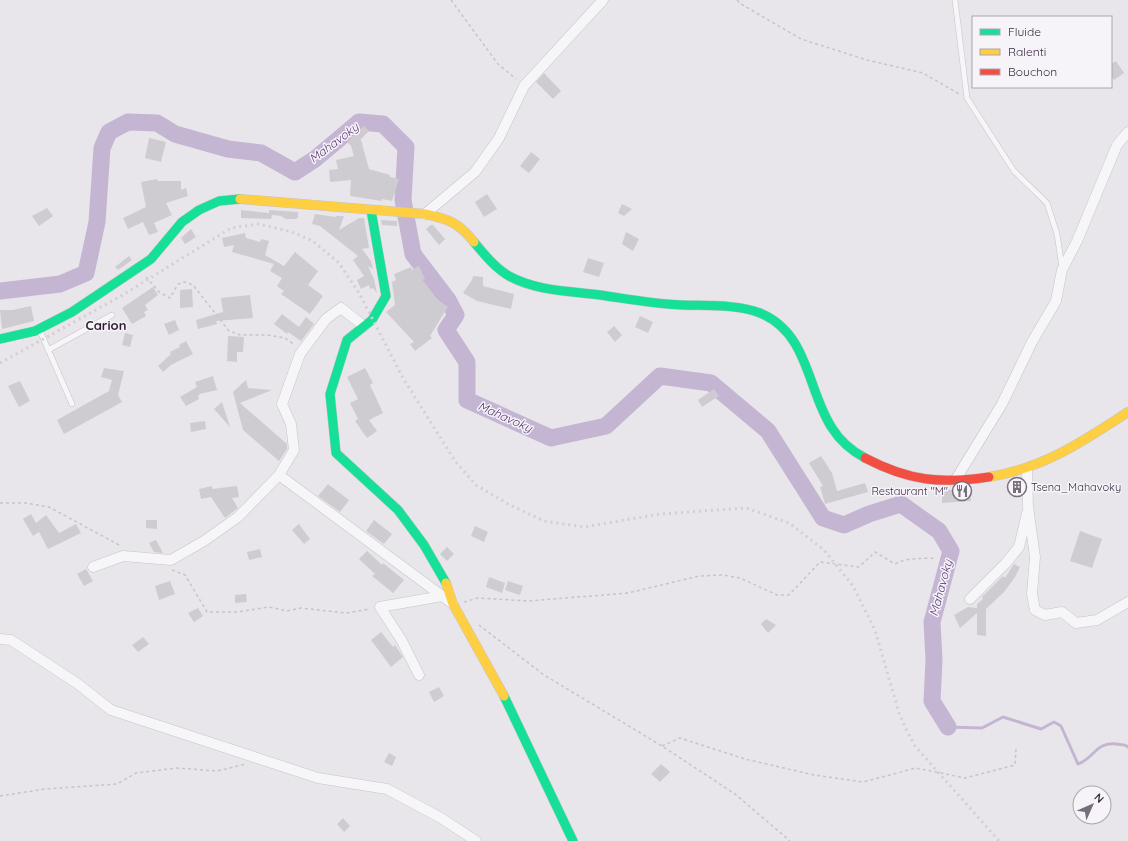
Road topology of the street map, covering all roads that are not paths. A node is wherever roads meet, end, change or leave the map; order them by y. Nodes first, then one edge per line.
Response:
1 (602, 0) edge
2 (955, 0) edge
3 (1128, 132) edge
4 (370, 210) junction
5 (425, 214) junction
6 (1062, 270) junction
7 (112, 315) dead end
8 (364, 326) junction
9 (39, 329) junction
10 (0, 339) edge
11 (48, 350) junction
12 (72, 404) dead end
13 (1128, 412) edge
14 (1027, 469) junction
15 (279, 475) junction
16 (956, 479) junction
17 (1028, 508) junction
18 (93, 567) dead end
19 (442, 596) junction
20 (970, 599) dead end
21 (1128, 602) edge
22 (453, 604) junction
23 (0, 639) edge
24 (419, 675) dead end
25 (476, 841) edge
26 (573, 841) edge

1 - 5 street
2 - 6 lane
3 - 6 street
4 - 5 main road
4 - 8 main road
4 - 9 main road
5 - 16 main road
6 - 16 street
7 - 11 lane
8 - 15 street
8 - 22 main road
9 - 10 main road
9 - 11 lane
11 - 12 lane
13 - 14 main road
14 - 16 main road
14 - 17 street
15 - 18 street
15 - 19 street
17 - 20 street
17 - 21 street
19 - 22 street
19 - 24 street
22 - 26 main road
23 - 25 street

